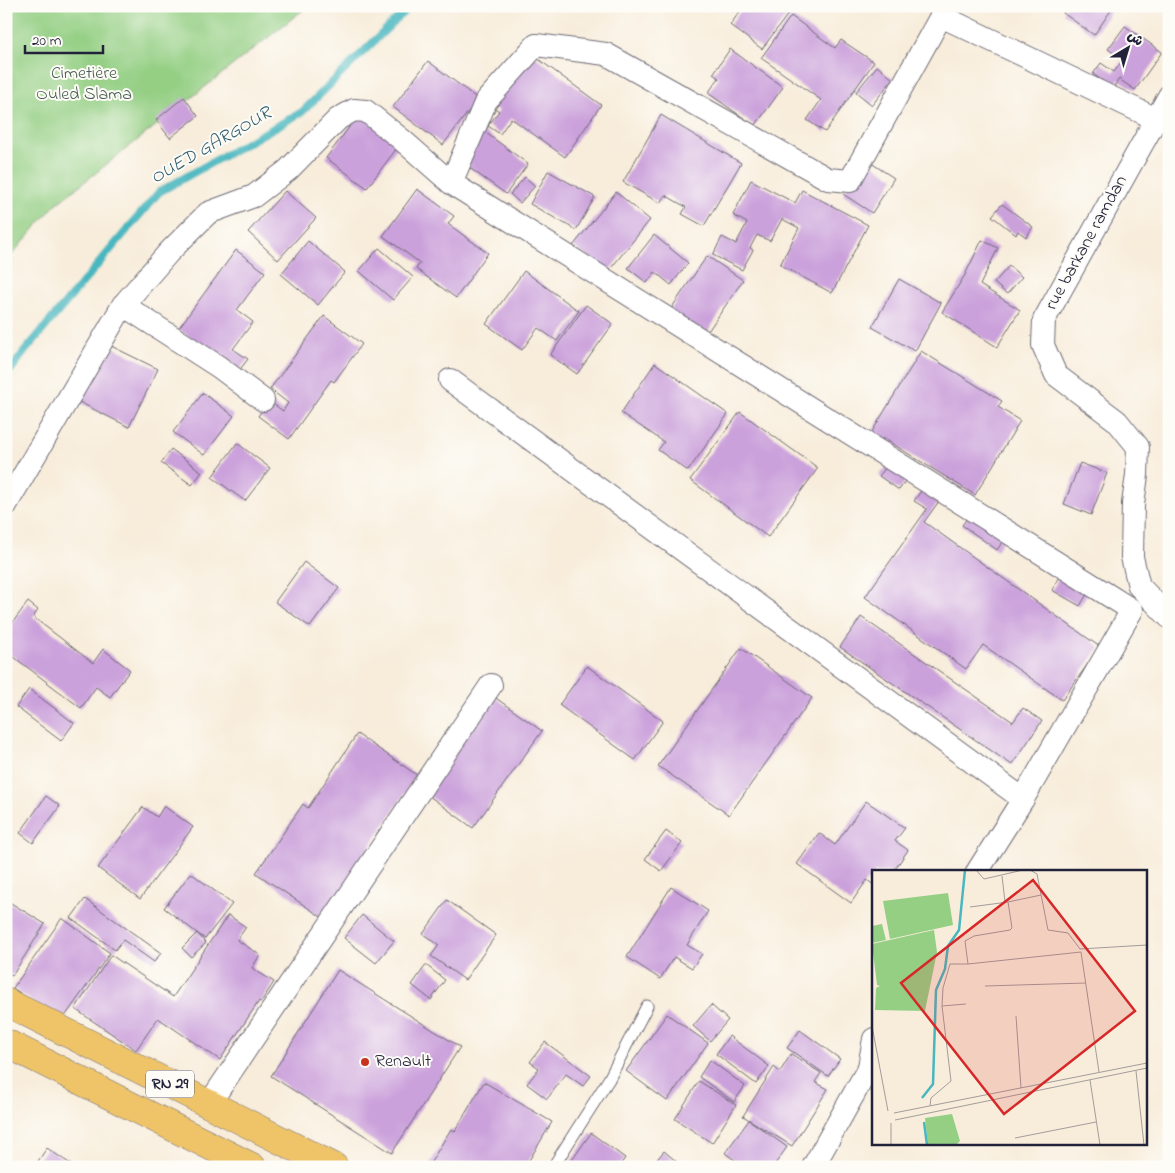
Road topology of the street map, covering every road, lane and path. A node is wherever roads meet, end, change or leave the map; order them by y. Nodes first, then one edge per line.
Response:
1 (934, 11) edge
2 (1169, 96) edge
3 (1156, 119) junction
4 (451, 183) junction
5 (123, 306) junction
6 (450, 380) dead end
7 (263, 400) dead end
8 (6, 505) edge
9 (1169, 617) edge
10 (491, 685) dead end
11 (1023, 799) junction
12 (977, 870) edge
13 (6, 1002) edge
14 (647, 1006) dead end
15 (6, 1043) edge
16 (872, 1050) edge
17 (209, 1104) junction
18 (252, 1167) edge
19 (334, 1167) edge
20 (553, 1167) edge
21 (813, 1167) edge

1 - 3 street
1 - 4 street
2 - 3 street, rue barkane ramdan
3 - 9 street, rue barkane ramdan
4 - 5 street
4 - 11 street
5 - 7 street
5 - 8 street
6 - 11 street
10 - 17 street
11 - 12 street
13 - 17 highway, RN 29
14 - 20 lane
15 - 18 highway, RN 29
16 - 21 street
17 - 19 highway, RN 29

